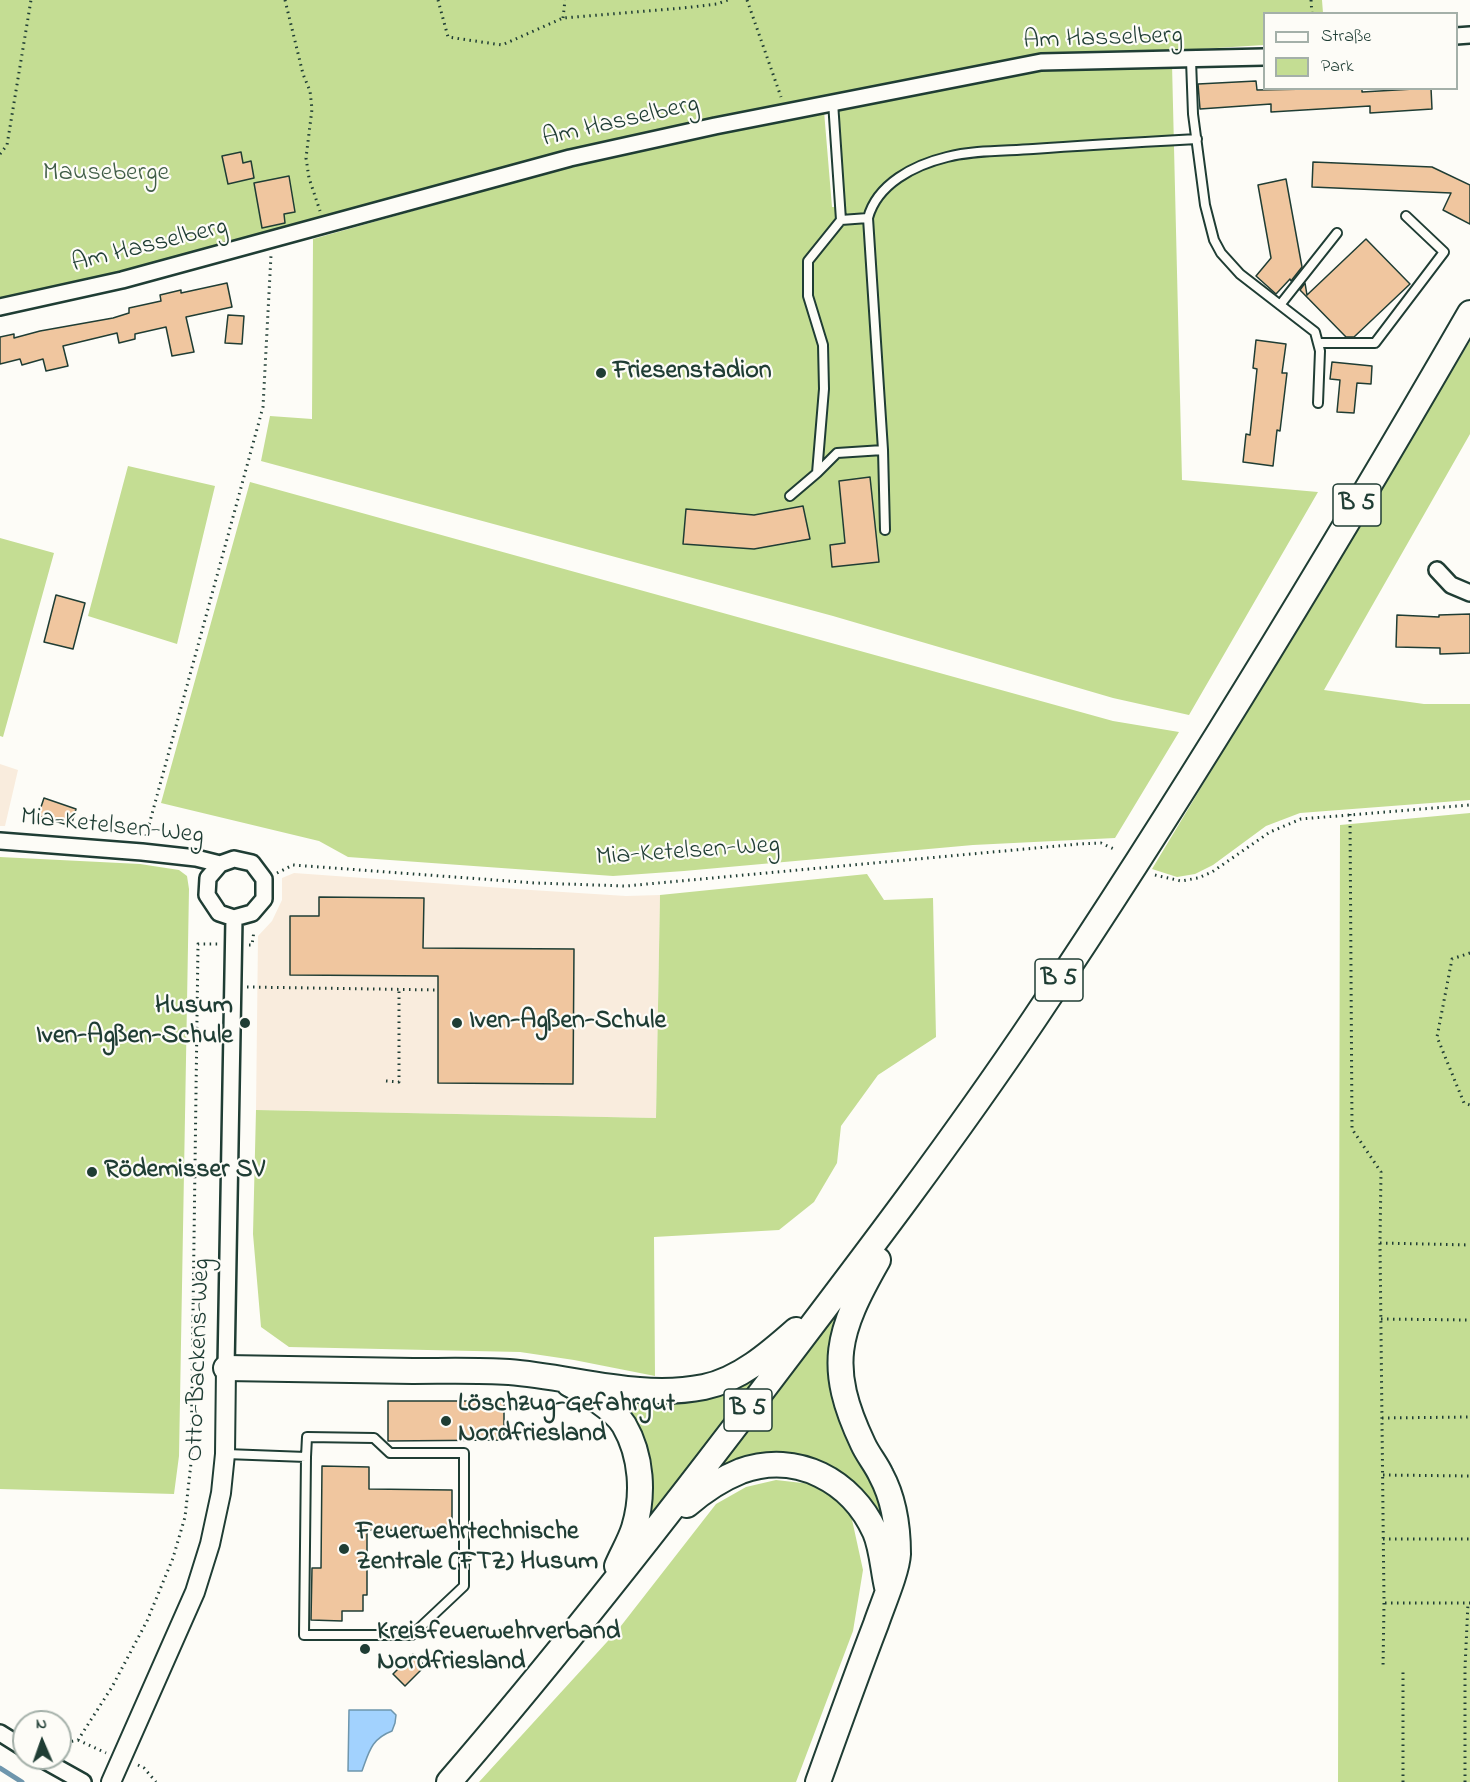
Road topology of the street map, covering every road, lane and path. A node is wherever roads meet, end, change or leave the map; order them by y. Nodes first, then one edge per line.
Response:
1 (31, 0) edge
2 (285, 0) edge
3 (438, 0) edge
4 (564, 0) edge
5 (728, 0) edge
6 (747, 0) edge
7 (563, 18) junction
8 (1263, 57) edge
9 (1191, 60) junction
10 (777, 90) dead end
11 (833, 102) junction
12 (1197, 139) junction
13 (0, 154) edge
14 (1406, 216) dead end
15 (868, 218) junction
16 (841, 220) junction
17 (325, 226) junction
18 (1337, 233) dead end
19 (272, 240) junction
20 (1280, 305) junction
21 (0, 307) edge
22 (1470, 313) edge
23 (1318, 343) junction
24 (1318, 403) dead end
25 (883, 450) junction
26 (818, 473) junction
27 (790, 496) dead end
28 (885, 530) dead end
29 (1437, 570) dead end
30 (1470, 593) edge
31 (1470, 805) edge
32 (1350, 814) junction
33 (0, 842) edge
34 (1116, 850) dead end
35 (142, 852) junction
36 (220, 864) junction
37 (1155, 875) dead end
38 (264, 879) junction
39 (234, 918) junction
40 (260, 924) dead end
41 (234, 944) junction
42 (1470, 954) edge
43 (233, 986) junction
44 (399, 990) junction
45 (438, 990) dead end
46 (386, 1082) dead end
47 (1470, 1105) edge
48 (926, 1173) junction
49 (1380, 1243) junction
50 (1470, 1245) edge
51 (839, 1291) junction
52 (1381, 1319) junction
53 (1470, 1320) edge
54 (226, 1368) junction
55 (557, 1377) junction
56 (1470, 1417) edge
57 (1382, 1418) junction
58 (225, 1454) junction
59 (306, 1457) junction
60 (1383, 1475) junction
61 (1470, 1476) edge
62 (657, 1530) junction
63 (1383, 1539) junction
64 (1470, 1539) edge
65 (888, 1590) junction
66 (603, 1597) junction
67 (1384, 1603) junction
68 (1469, 1603) edge
69 (1383, 1669) dead end
70 (1403, 1669) dead end
71 (72, 1741) edge
72 (62, 1770) edge
73 (83, 1782) edge
74 (111, 1782) edge
75 (449, 1782) edge
76 (818, 1782) edge
77 (1403, 1782) edge
78 (1465, 1782) edge

1 - 13 path
2 - 17 path
3 - 7 path
4 - 7 path
5 - 7 path
6 - 10 path
8 - 9 street, Am Hasselberg
9 - 11 street, Am Hasselberg
9 - 12 lane
11 - 16 lane
11 - 17 street, Am Hasselberg
12 - 15 lane
12 - 20 lane
14 - 23 lane
15 - 16 lane
15 - 25 lane
16 - 26 lane
17 - 19 street, Am Hasselberg
18 - 20 lane
19 - 21 street, Am Hasselberg
19 - 35 path
20 - 23 lane
22 - 48 highway, B 5
23 - 24 lane
25 - 26 lane
25 - 28 lane
26 - 27 lane
29 - 30 street
31 - 32 path
32 - 37 path
32 - 49 path
33 - 35 street, Mia-Ketelsen-Weg
34 - 38 path, Mia-Ketelsen-Weg
35 - 36 street, Mia-Ketelsen-Weg
36 - 38 street, Mia-Ketelsen-Weg
36 - 39 street, Mia-Ketelsen-Weg
38 - 39 street
39 - 41 street, Otto-Backens-Weg
40 - 41 path
41 - 43 street, Otto-Backens-Weg
41 - 71 path
42 - 47 path
43 - 44 path
43 - 54 street, Otto-Backens-Weg
44 - 45 path
44 - 46 path
48 - 51 highway, B 5
48 - 65 highway
49 - 50 path
49 - 52 path
51 - 55 highway
51 - 62 highway, B 5
52 - 53 path
52 - 57 path
54 - 55 highway
54 - 58 street, Otto-Backens-Weg
55 - 66 highway
56 - 57 path
57 - 60 path
58 - 59 lane
58 - 74 street, Otto-Backens-Weg
59 - 59 lane
60 - 61 path
60 - 63 path
62 - 65 highway
62 - 66 highway, B 5
63 - 64 path
63 - 67 path
65 - 76 highway
66 - 75 highway, B 5
67 - 68 path
67 - 69 path
68 - 78 path
70 - 77 path
72 - 73 street

